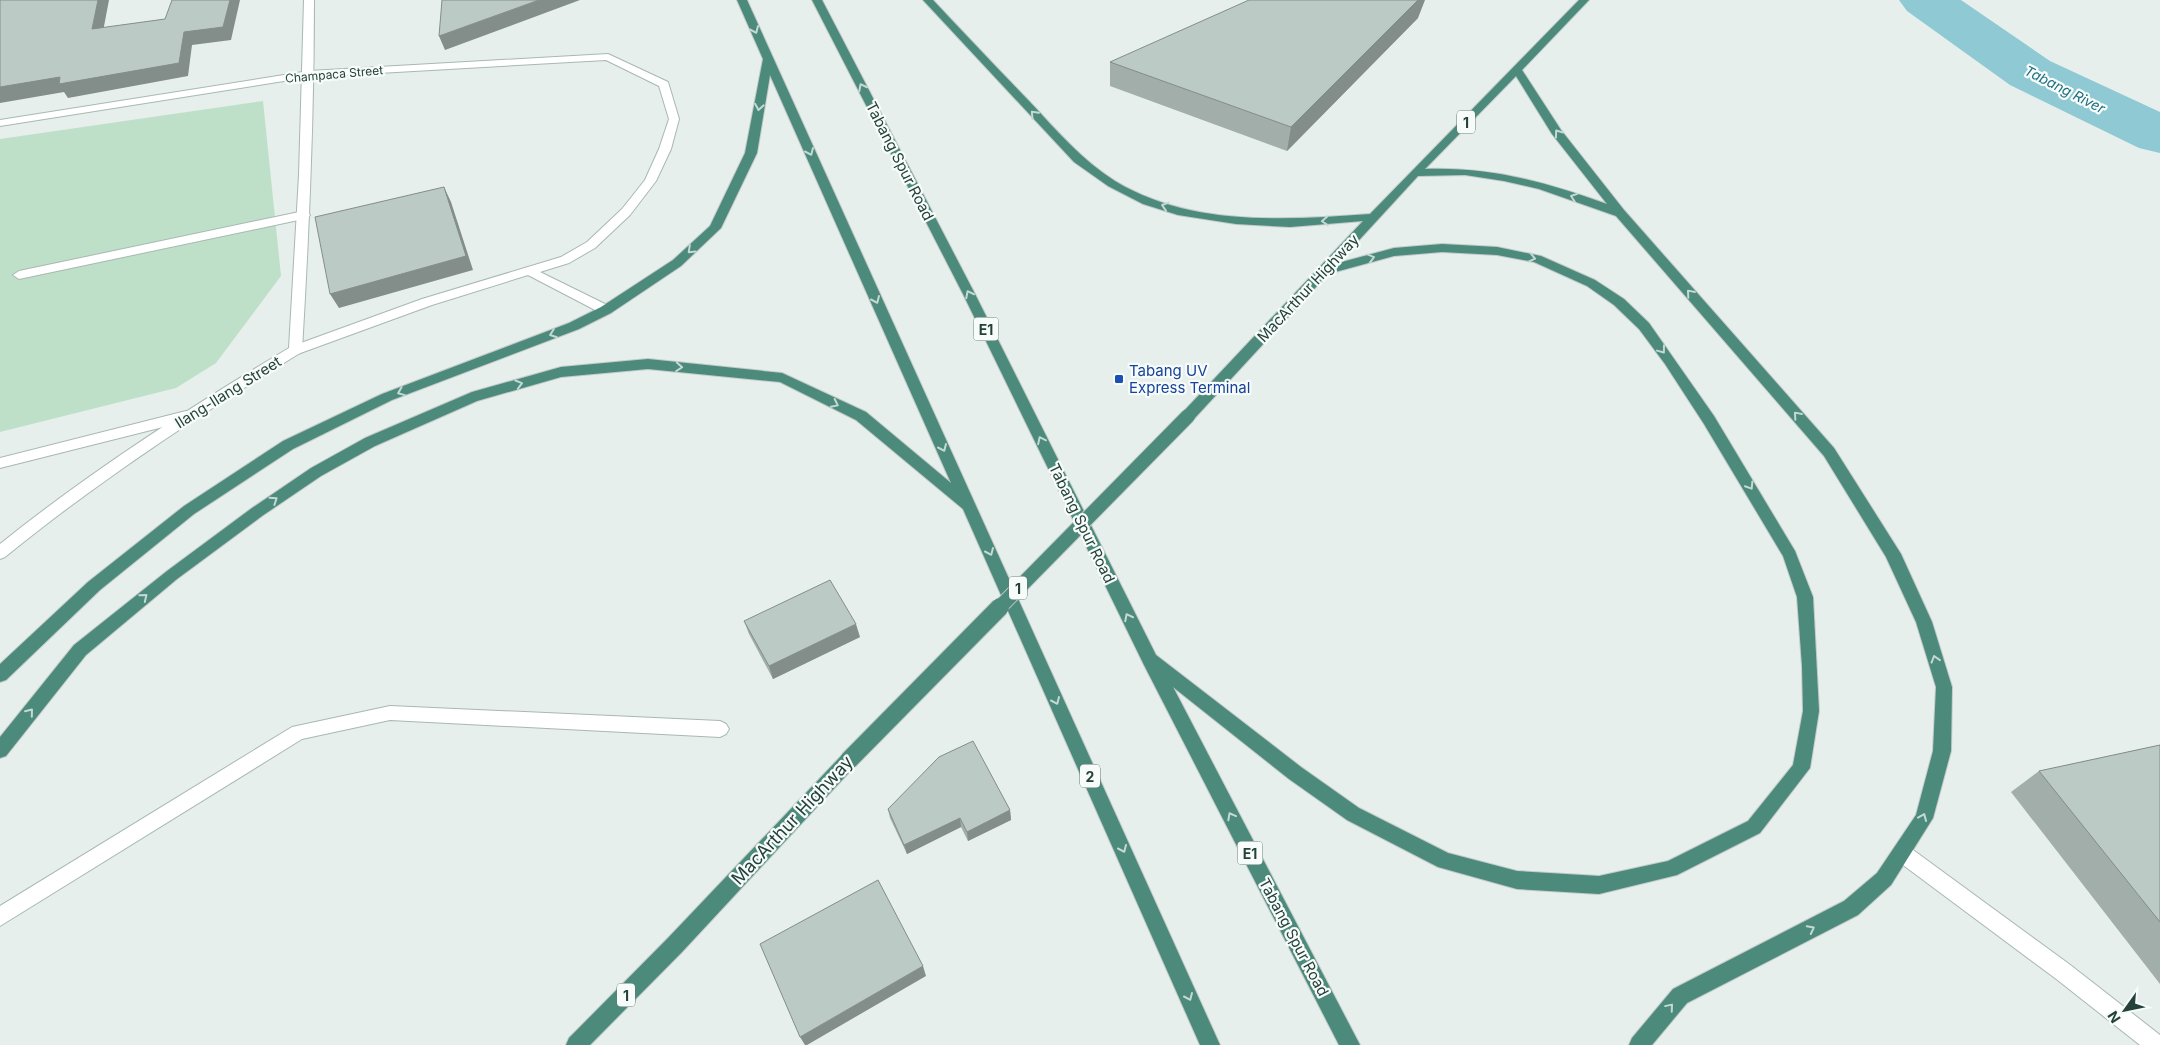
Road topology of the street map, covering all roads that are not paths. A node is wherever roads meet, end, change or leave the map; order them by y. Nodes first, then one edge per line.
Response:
1 (309, 0) edge
2 (742, 0) edge
3 (817, 0) edge
4 (928, 0) edge
5 (1584, 0) edge
6 (768, 59) junction
7 (1517, 70) junction
8 (309, 74) junction
9 (0, 123) edge
10 (1415, 173) junction
11 (1620, 213) junction
12 (304, 215) junction
13 (1374, 217) junction
14 (529, 271) junction
15 (1324, 271) junction
16 (19, 274) dead end
17 (606, 310) junction
18 (295, 350) junction
19 (186, 416) junction
20 (0, 463) edge
21 (970, 508) junction
22 (0, 553) edge
23 (1150, 660) junction
24 (0, 675) edge
25 (720, 729) dead end
26 (0, 750) edge
27 (1902, 853) junction
28 (0, 917) edge
29 (576, 1045) edge
30 (1210, 1045) edge
31 (1350, 1045) edge
32 (1639, 1045) edge
33 (2156, 1045) edge

1 - 8 street, Ilang-Ilang Street
2 -> 6 highway
23 -> 3 highway, Tabang Spur Road / E1
13 -> 4 highway
5 - 7 highway, MacArthur Highway / 1
6 -> 17 highway
6 -> 21 highway
7 - 10 highway, MacArthur Highway / 1
11 -> 7 highway
8 - 9 street, Champaca Street
8 - 12 street, Ilang-Ilang Street
8 - 14 street, Champaca Street
11 -> 10 highway
10 - 13 highway, MacArthur Highway / 1
27 -> 11 highway
12 - 16 street
12 - 18 street, Ilang-Ilang Street
13 - 15 highway, MacArthur Highway / 1
14 - 17 street
14 - 18 street, Champaca Street
15 -> 23 highway
15 - 29 highway, MacArthur Highway / 1, bridge
17 -> 24 highway
18 - 19 street, Ilang-Ilang Street
19 - 20 street
19 - 22 street, Ilang-Ilang Street
26 -> 21 highway
21 -> 30 highway, 2
31 -> 23 highway, Tabang Spur Road / E1
25 - 28 street
32 -> 27 highway
27 - 33 street

